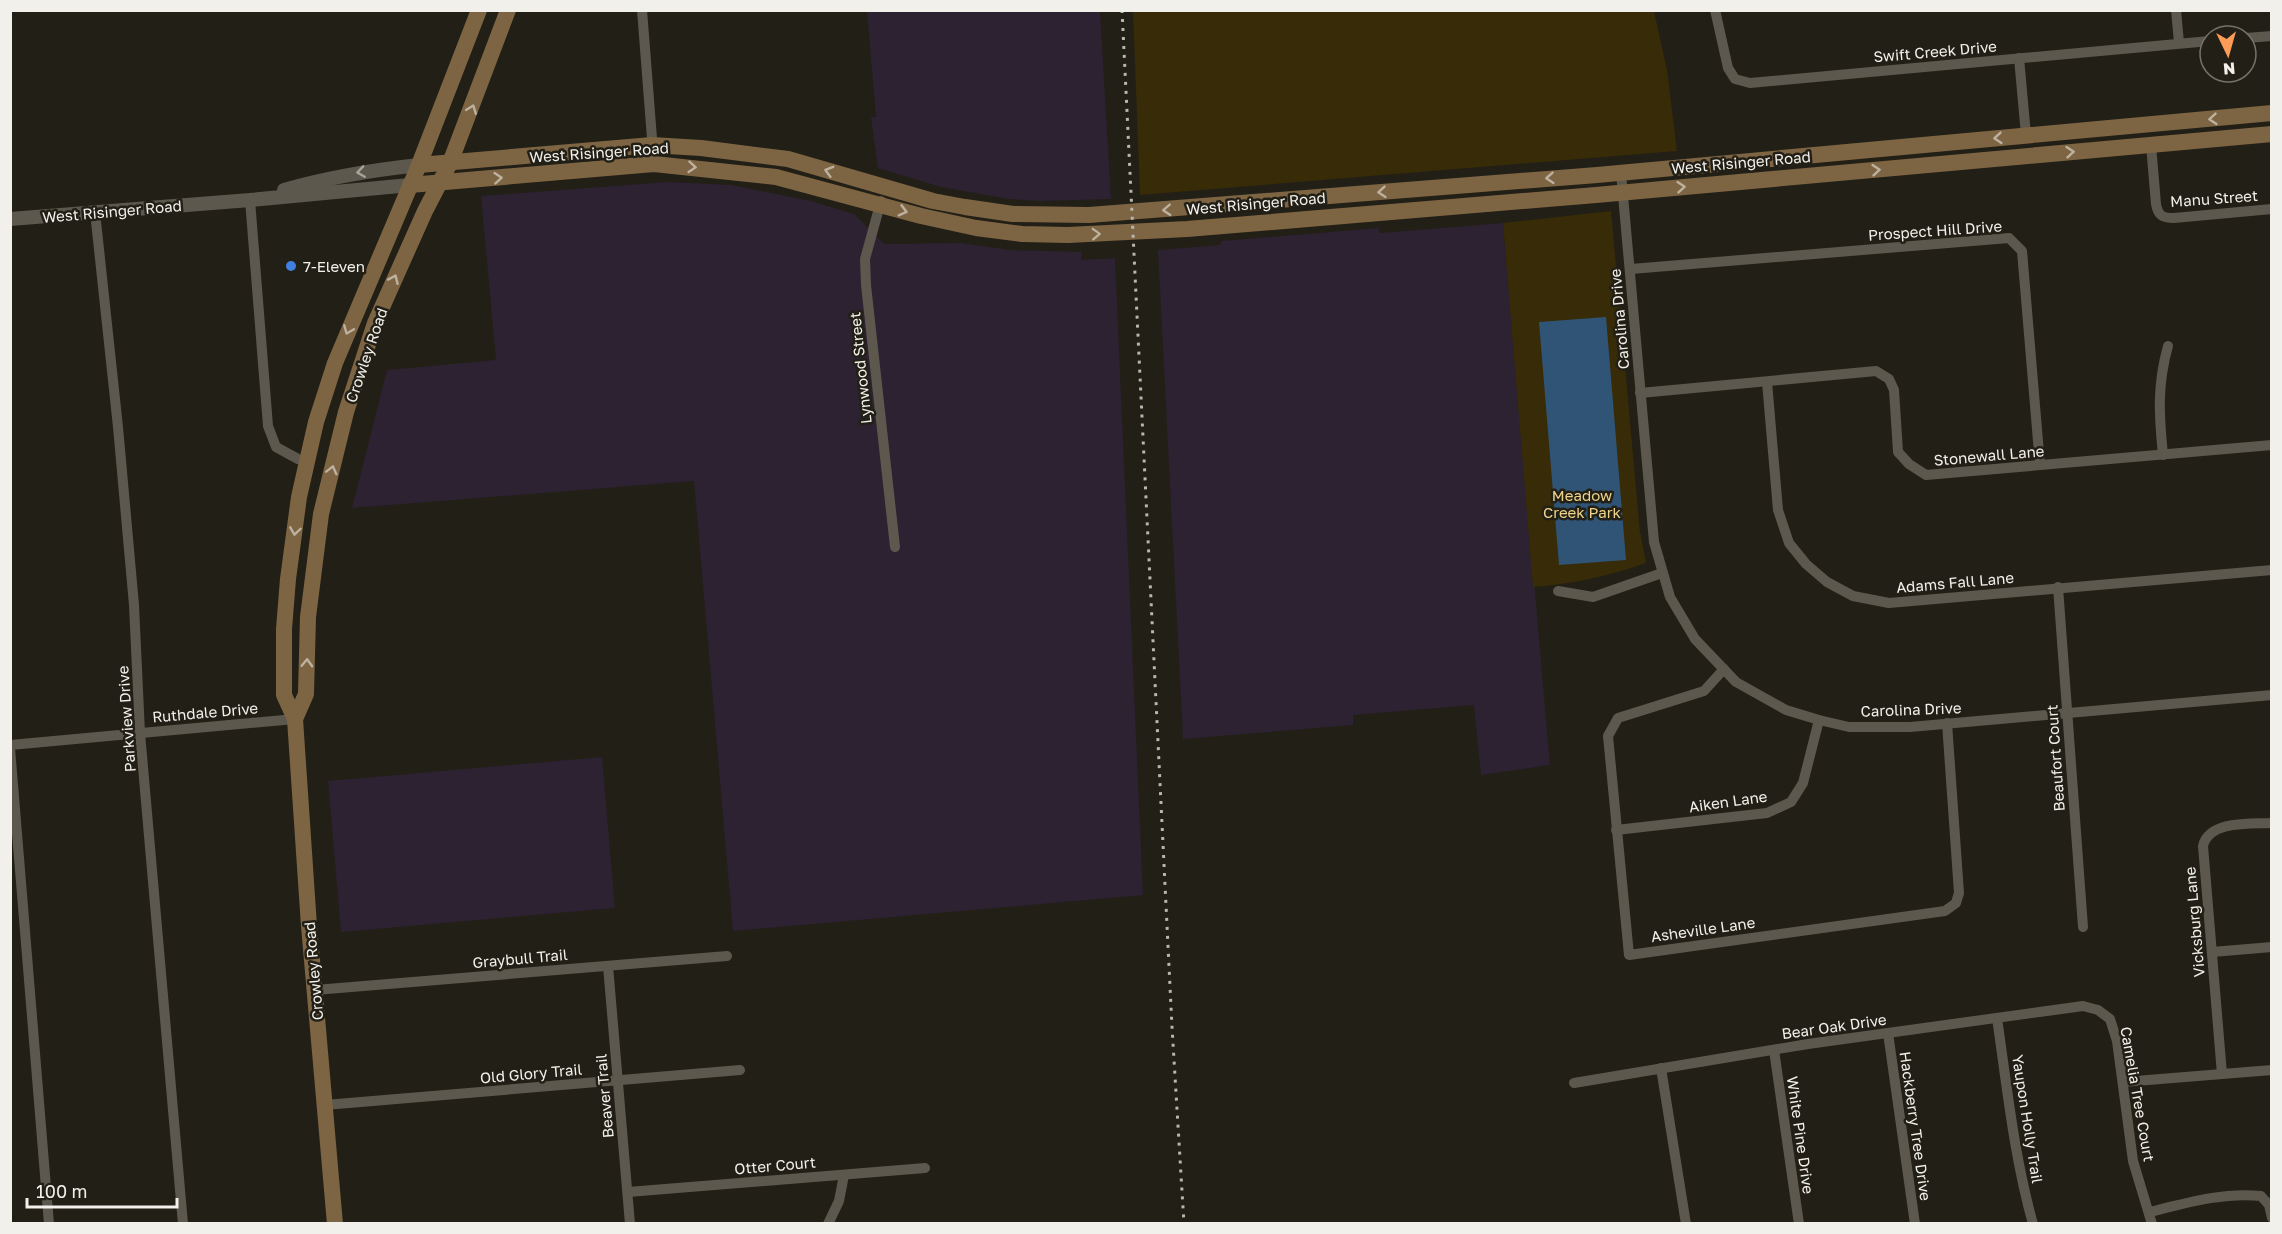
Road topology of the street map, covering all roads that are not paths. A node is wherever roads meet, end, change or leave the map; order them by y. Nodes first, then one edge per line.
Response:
1 (479, 10) edge
2 (508, 10) edge
3 (642, 10) edge
4 (1715, 10) edge
5 (2176, 10) edge
6 (2198, 42) edge
7 (2179, 43) junction
8 (2019, 58) junction
9 (2271, 113) edge
10 (2271, 134) edge
11 (2026, 135) junction
12 (652, 145) junction
13 (2151, 145) junction
14 (450, 163) junction
15 (654, 164) junction
16 (419, 165) junction
17 (1621, 173) junction
18 (440, 182) junction
19 (1503, 182) junction
20 (410, 185) junction
21 (885, 187) junction
22 (1623, 193) junction
23 (250, 200) junction
24 (880, 205) junction
25 (2271, 209) edge
26 (1409, 210) junction
27 (95, 212) junction
28 (10, 219) edge
29 (1631, 269) junction
30 (2168, 346) dead end
31 (1767, 382) junction
32 (1640, 393) junction
33 (2271, 445) edge
34 (2163, 455) junction
35 (308, 462) junction
36 (2040, 465) junction
37 (895, 547) dead end
38 (2271, 570) edge
39 (1662, 573) junction
40 (2058, 587) junction
41 (1558, 591) dead end
42 (1724, 669) junction
43 (2271, 695) edge
44 (2067, 713) junction
45 (295, 719) junction
46 (1820, 720) junction
47 (1947, 723) junction
48 (141, 733) junction
49 (10, 746) edge
50 (2271, 822) edge
51 (1616, 830) junction
52 (2083, 927) dead end
53 (2271, 946) edge
54 (2212, 952) junction
55 (727, 956) dead end
56 (608, 966) junction
57 (315, 990) junction
58 (2098, 1010) joint
59 (1997, 1018) junction
60 (1887, 1033) junction
61 (1774, 1050) junction
62 (1661, 1068) junction
63 (740, 1070) dead end
64 (2271, 1070) edge
65 (2222, 1074) junction
66 (618, 1080) junction
67 (1574, 1083) dead end
68 (2123, 1083) junction
69 (325, 1105) junction
70 (925, 1168) dead end
71 (844, 1174) junction
72 (628, 1192) junction
73 (2150, 1212) junction
74 (2271, 1218) edge
75 (49, 1224) edge
76 (183, 1224) edge
77 (335, 1224) edge
78 (630, 1224) edge
79 (828, 1224) edge
80 (1686, 1224) edge
81 (1799, 1224) edge
82 (1915, 1224) edge
83 (2033, 1224) edge
84 (2152, 1224) edge

1 - 16 main road, Crowley Road
14 -> 2 main road, Crowley Road
3 - 12 street
4 - 8 street, Swift Creek Drive
5 - 7 street
6 - 7 street, Swift Creek Drive
7 - 8 street, Swift Creek Drive
8 - 11 street
9 -> 11 main road, West Risinger Road
10 - 13 main road, West Risinger Road
11 -> 17 main road, West Risinger Road
12 - 14 main road, West Risinger Road
12 - 15 street
21 -> 12 main road, West Risinger Road
22 -> 13 main road, West Risinger Road
13 - 25 street, Manu Street
14 - 16 main road, West Risinger Road
14 - 18 main road, Crowley Road
18 -> 15 main road, West Risinger Road
15 -> 24 main road, West Risinger Road
16 - 20 main road, Crowley Road
16 -> 23 street, West Risinger Road
17 -> 19 main road, West Risinger Road
17 - 22 street, Carolina Drive
18 - 20 main road, West Risinger Road
45 -> 18 main road, Crowley Road
19 -> 21 main road, West Risinger Road
19 - 26 main road
20 - 23 street, West Risinger Road
20 -> 35 main road, Crowley Road
21 - 24 street, Lynwood Street
22 - 26 main road, West Risinger Road
22 - 29 street, Carolina Drive
23 - 27 street, West Risinger Road
23 - 35 street
24 -> 26 main road, West Risinger Road
24 - 37 street, Lynwood Street
27 - 28 street, West Risinger Road
27 - 48 street, Parkview Drive
29 - 32 street, Carolina Drive
29 - 36 street, Prospect Hill Drive
30 - 34 street
31 - 32 street, Stonewall Lane
31 - 36 street, Stonewall Lane
31 - 40 street, Adams Fall Lane
32 - 39 street, Carolina Drive
33 - 34 street, Stonewall Lane
34 - 36 street, Stonewall Lane
35 -> 45 main road, Crowley Road
38 - 40 street, Adams Fall Lane
39 - 41 street
39 - 42 street, Carolina Drive
40 - 44 street, Beaufort Court
42 - 46 street, Carolina Drive
42 - 51 street, Asheville Lane
43 - 44 street, Carolina Drive
44 - 47 street, Carolina Drive
44 - 52 street, Beaufort Court
45 - 48 street, Ruthdale Drive
45 - 57 main road, Crowley Road
46 - 47 street, Carolina Drive
46 - 51 street, Aiken Lane
47 - 51 street, Asheville Lane
48 - 49 street, Ruthdale Drive
48 - 76 street, Parkview Drive
49 - 75 street
50 - 54 street, Vicksburg Lane
53 - 54 street
54 - 65 street, Vicksburg Lane
55 - 56 street, Graybull Trail
56 - 57 street, Graybull Trail
56 - 66 street, Beaver Trail
57 - 69 main road, Crowley Road
58 - 59 street, Bear Oak Drive
58 - 68 street, Camelia Tree Court
59 - 60 street, Bear Oak Drive
59 - 83 street, Yaupon Holly Trail
60 - 61 street, Bear Oak Drive
60 - 82 street, Hackberry Tree Drive
61 - 62 street, Bear Oak Drive
61 - 81 street, White Pine Drive
62 - 67 street, Bear Oak Drive
62 - 80 street
63 - 66 street, Old Glory Trail
64 - 65 street
65 - 68 street
66 - 69 street, Old Glory Trail
66 - 72 street, Beaver Trail
68 - 73 street, Camelia Tree Court
69 - 77 main road, Crowley Road
70 - 71 street, Otter Court
71 - 72 street, Otter Court
71 - 79 street
72 - 78 street, Beaver Trail
73 - 74 street
73 - 84 street, Camelia Tree Court

